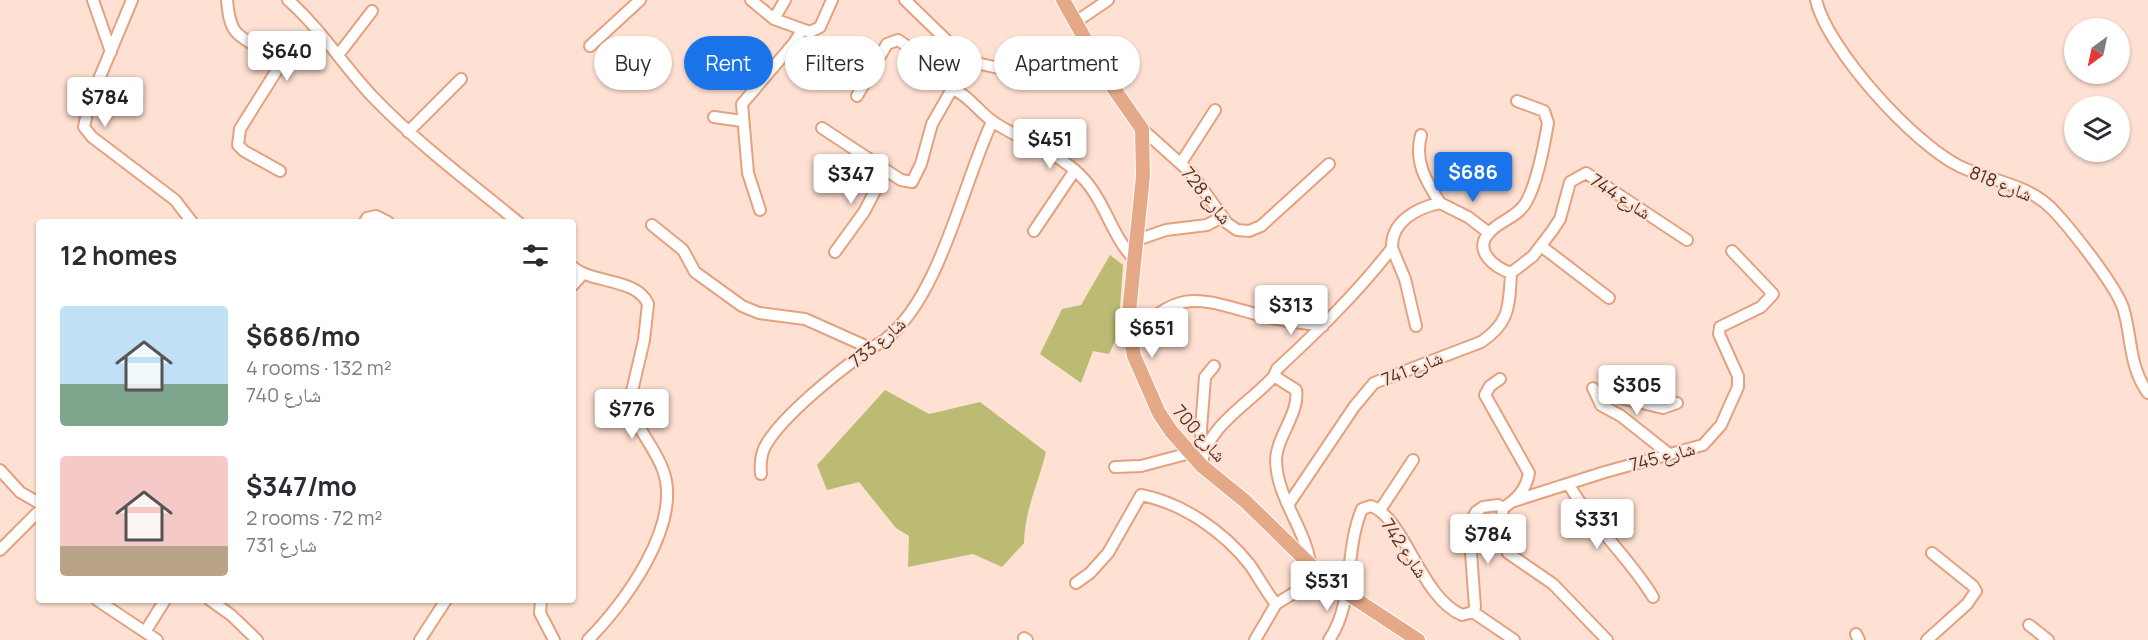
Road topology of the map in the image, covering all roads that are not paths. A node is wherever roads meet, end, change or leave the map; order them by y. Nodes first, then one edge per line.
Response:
1 (93, 0) edge
2 (132, 0) edge
3 (227, 0) edge
4 (288, 0) edge
5 (640, 0) edge
6 (751, 0) edge
7 (785, 0) edge
8 (832, 0) edge
9 (905, 0) edge
10 (1063, 0) edge
11 (1108, 0) edge
12 (1816, 0) edge
13 (372, 11) dead end
14 (774, 19) junction
15 (102, 21) junction
16 (1077, 21) junction
17 (122, 29) junction
18 (802, 30) junction
19 (942, 36) edge
20 (1085, 36) edge
21 (897, 40) edge
22 (590, 46) dead end
23 (111, 52) junction
24 (339, 54) junction
25 (461, 79) dead end
26 (952, 90) edge
27 (961, 90) edge
28 (1115, 90) edge
29 (857, 96) dead end
30 (1517, 101) dead end
31 (1215, 110) dead end
32 (714, 117) dead end
33 (742, 121) junction
34 (992, 122) junction
35 (822, 128) dead end
36 (1142, 129) junction
37 (408, 132) junction
38 (1421, 135) dead end
39 (1181, 163) junction
40 (1329, 164) dead end
41 (886, 170) junction
42 (1075, 170) junction
43 (280, 171) dead end
44 (1440, 203) junction
45 (760, 210) dead end
46 (1222, 217) junction
47 (190, 219) edge
48 (366, 219) edge
49 (382, 219) edge
50 (514, 219) edge
51 (652, 225) dead end
52 (1034, 231) dead end
53 (1489, 232) junction
54 (1137, 240) junction
55 (1687, 240) dead end
56 (1541, 246) junction
57 (1392, 248) junction
58 (1732, 251) dead end
59 (835, 252) dead end
60 (1134, 259) junction
61 (577, 271) edge
62 (1511, 273) junction
63 (1610, 298) dead end
64 (1323, 326) junction
65 (1416, 326) dead end
66 (1131, 339) junction
67 (870, 348) junction
68 (1214, 366) dead end
69 (1274, 376) junction
70 (1500, 380) dead end
71 (2148, 393) edge
72 (1677, 403) dead end
73 (1669, 454) junction
74 (1198, 458) junction
75 (1413, 460) dead end
76 (1115, 467) dead end
77 (0, 470) edge
78 (761, 474) dead end
79 (1569, 485) junction
80 (36, 501) edge
81 (1514, 501) junction
82 (1288, 505) junction
83 (1503, 508) junction
84 (1380, 510) junction
85 (36, 514) edge
86 (0, 550) edge
87 (1932, 553) dead end
88 (1313, 567) junction
89 (1076, 583) dead end
90 (1345, 592) junction
91 (1653, 597) dead end
92 (102, 603) edge
93 (163, 603) edge
94 (214, 603) edge
95 (444, 603) edge
96 (541, 603) edge
97 (1276, 604) junction
98 (1473, 612) junction
99 (2029, 625) dead end
100 (145, 632) junction
101 (157, 640) edge
102 (257, 640) edge
103 (420, 640) edge
104 (554, 640) edge
105 (588, 640) edge
106 (1255, 640) edge
107 (1329, 640) edge
108 (1418, 640) edge
109 (1514, 640) edge
110 (1607, 640) edge
111 (1927, 640) edge
112 (2048, 640) edge

1 - 15 street
2 - 17 street
3 - 43 street
4 - 24 street
5 - 22 street
6 - 14 street
7 - 14 street
8 - 18 street
9 - 19 street
10 - 16 main road
11 - 16 street
12 - 71 street, شارع 818
13 - 24 street
14 - 18 street
15 - 17 street
15 - 23 street
16 - 20 main road
17 - 23 street
18 - 33 street
21 - 29 street
23 - 47 street
24 - 37 street
25 - 37 street
26 - 41 street
27 - 34 street
28 - 36 main road
30 - 53 street
31 - 39 street
32 - 33 street
33 - 45 street
34 - 42 street
34 - 67 street, شارع 733
35 - 41 street
36 - 39 street, شارع 728
36 - 54 main road, شارع 700
37 - 50 street
38 - 44 street
39 - 46 street, شارع 728
40 - 46 street, شارع 728
41 - 59 street
42 - 52 street
42 - 60 street
44 - 53 street
44 - 57 street
46 - 54 street
48 - 49 street
51 - 67 street
53 - 62 street
54 - 60 main road, شارع 700
55 - 56 street, شارع 744
56 - 62 street, شارع 744
56 - 63 street
57 - 64 street
57 - 65 street
58 - 73 street, شارع 745
60 - 66 main road, شارع 700
61 - 105 street
62 - 82 street, شارع 741
64 - 66 street
64 - 69 street
66 - 74 main road, شارع 700
67 - 78 street, شارع 733
68 - 74 street
69 - 74 street
69 - 82 street
70 - 81 street
72 - 73 street
73 - 79 street, شارع 745
74 - 76 street
74 - 88 main road, شارع 700
75 - 84 street
77 - 80 street
79 - 81 street, شارع 745
79 - 91 street
81 - 83 street
82 - 88 street
83 - 98 street
83 - 110 street
84 - 90 street, شارع 742
84 - 98 street, شارع 742
85 - 86 street
87 - 111 street
88 - 90 main road, شارع 700
88 - 97 street
89 - 97 street
90 - 107 street
90 - 108 main road, شارع 700
92 - 100 street
93 - 100 street
94 - 102 street
95 - 103 street
96 - 104 street
97 - 106 street
98 - 109 street, شارع 742
99 - 112 street
100 - 101 street

